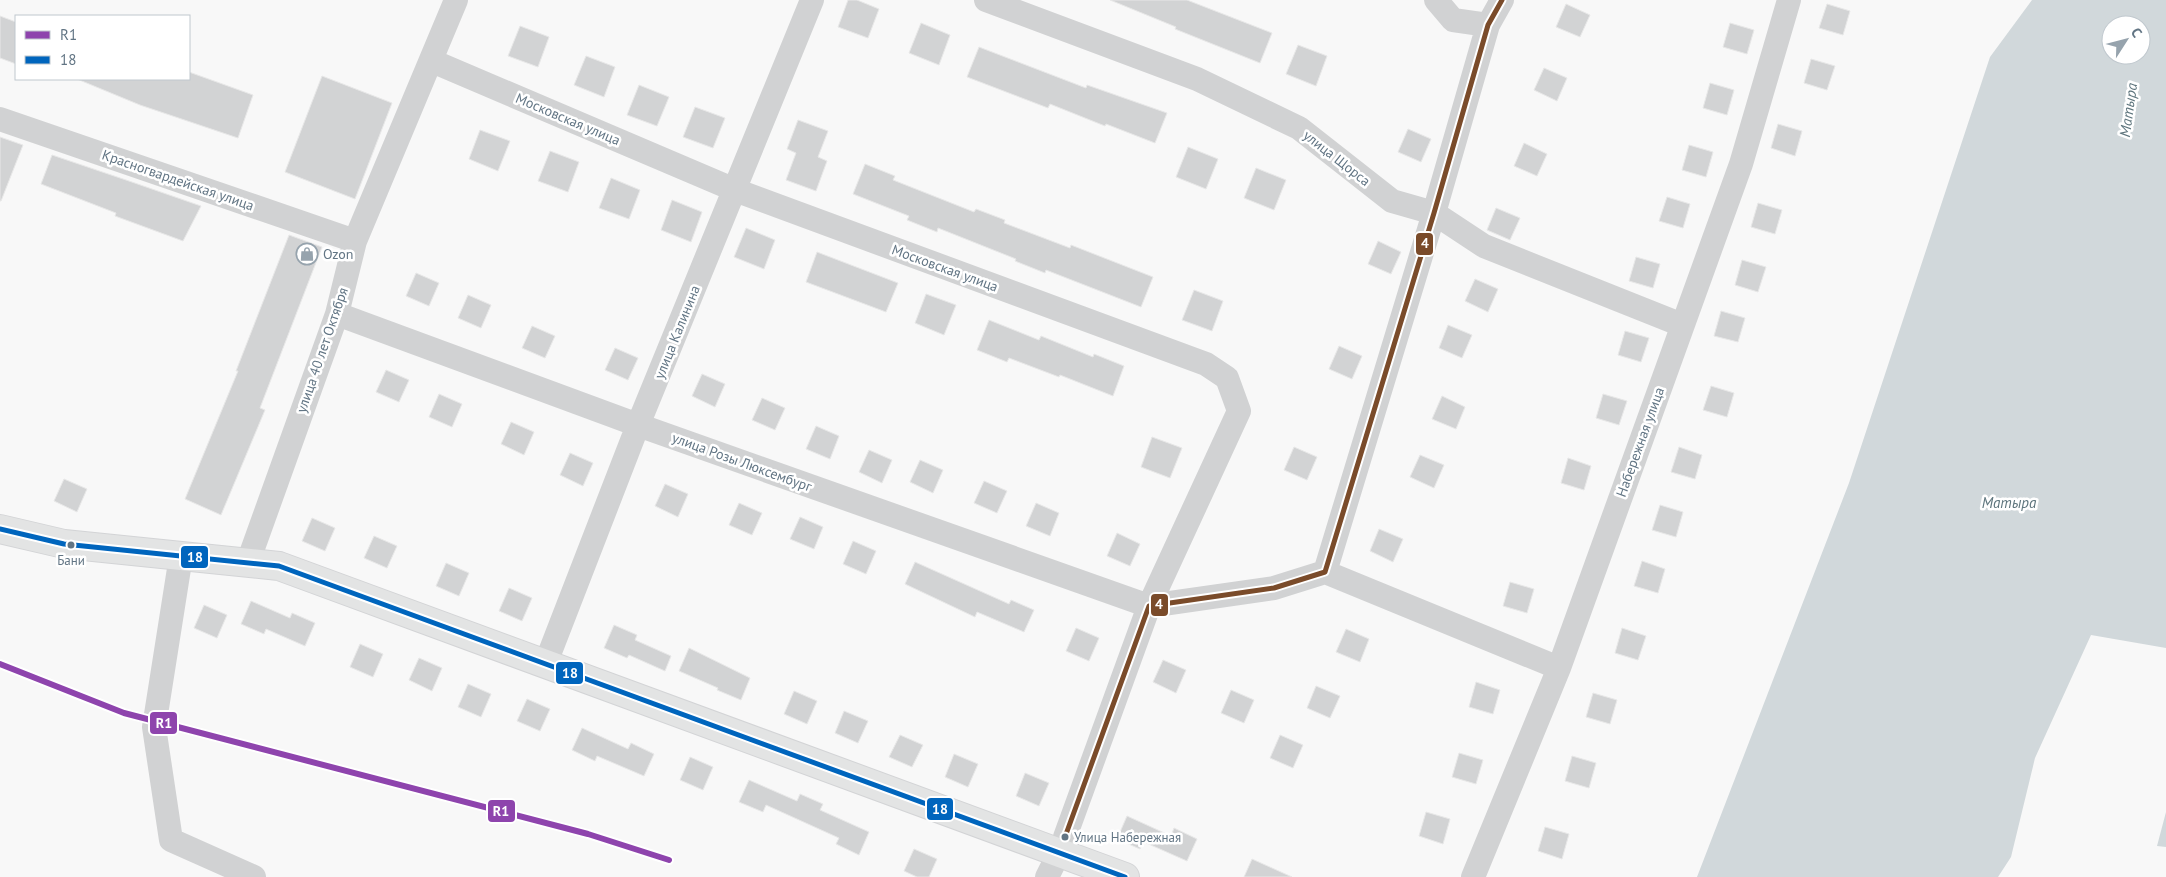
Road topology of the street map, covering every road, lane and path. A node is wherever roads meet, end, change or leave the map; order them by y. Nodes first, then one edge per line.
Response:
1 (456, 0) edge
2 (812, 0) edge
3 (986, 0) edge
4 (1436, 0) edge
5 (1502, 0) edge
6 (1789, 0) edge
7 (1488, 25) junction
8 (432, 61) junction
9 (0, 119) edge
10 (735, 190) junction
11 (1434, 213) junction
12 (355, 242) junction
13 (337, 314) junction
14 (1682, 325) junction
15 (638, 425) junction
16 (0, 529) edge
17 (181, 556) junction
18 (248, 562) junction
19 (1325, 572) junction
20 (1149, 606) junction
21 (545, 665) junction
22 (1558, 668) junction
23 (1062, 845) junction
24 (254, 877) edge
25 (1047, 877) edge
26 (1125, 877) edge
27 (1473, 877) edge

1 - 8 street, улица 40 лет Октября
2 - 10 street, улица Калинина
3 - 11 street, улица Щорса
4 - 7 street
5 - 7 street
6 - 14 street, Набережная улица
7 - 11 street
8 - 10 street, Московская улица
8 - 12 street, улица 40 лет Октября
9 - 12 street, Красногвардейская улица
10 - 15 street, улица Калинина
10 - 20 street, Московская улица
11 - 14 street, улица Щорса
11 - 19 street
12 - 13 street, улица 40 лет Октября
13 - 15 street, улица Розы Люксембург
13 - 18 street, улица 40 лет Октября
14 - 22 street, Набережная улица
15 - 20 street, улица Розы Люксембург
15 - 21 street, улица Калинина
16 - 17 main road
17 - 18 main road
17 - 24 street
18 - 21 main road
19 - 20 street
19 - 22 street
20 - 23 street, Московская улица
21 - 23 main road
22 - 27 street, Набережная улица
23 - 25 street, Московская улица
23 - 26 main road

